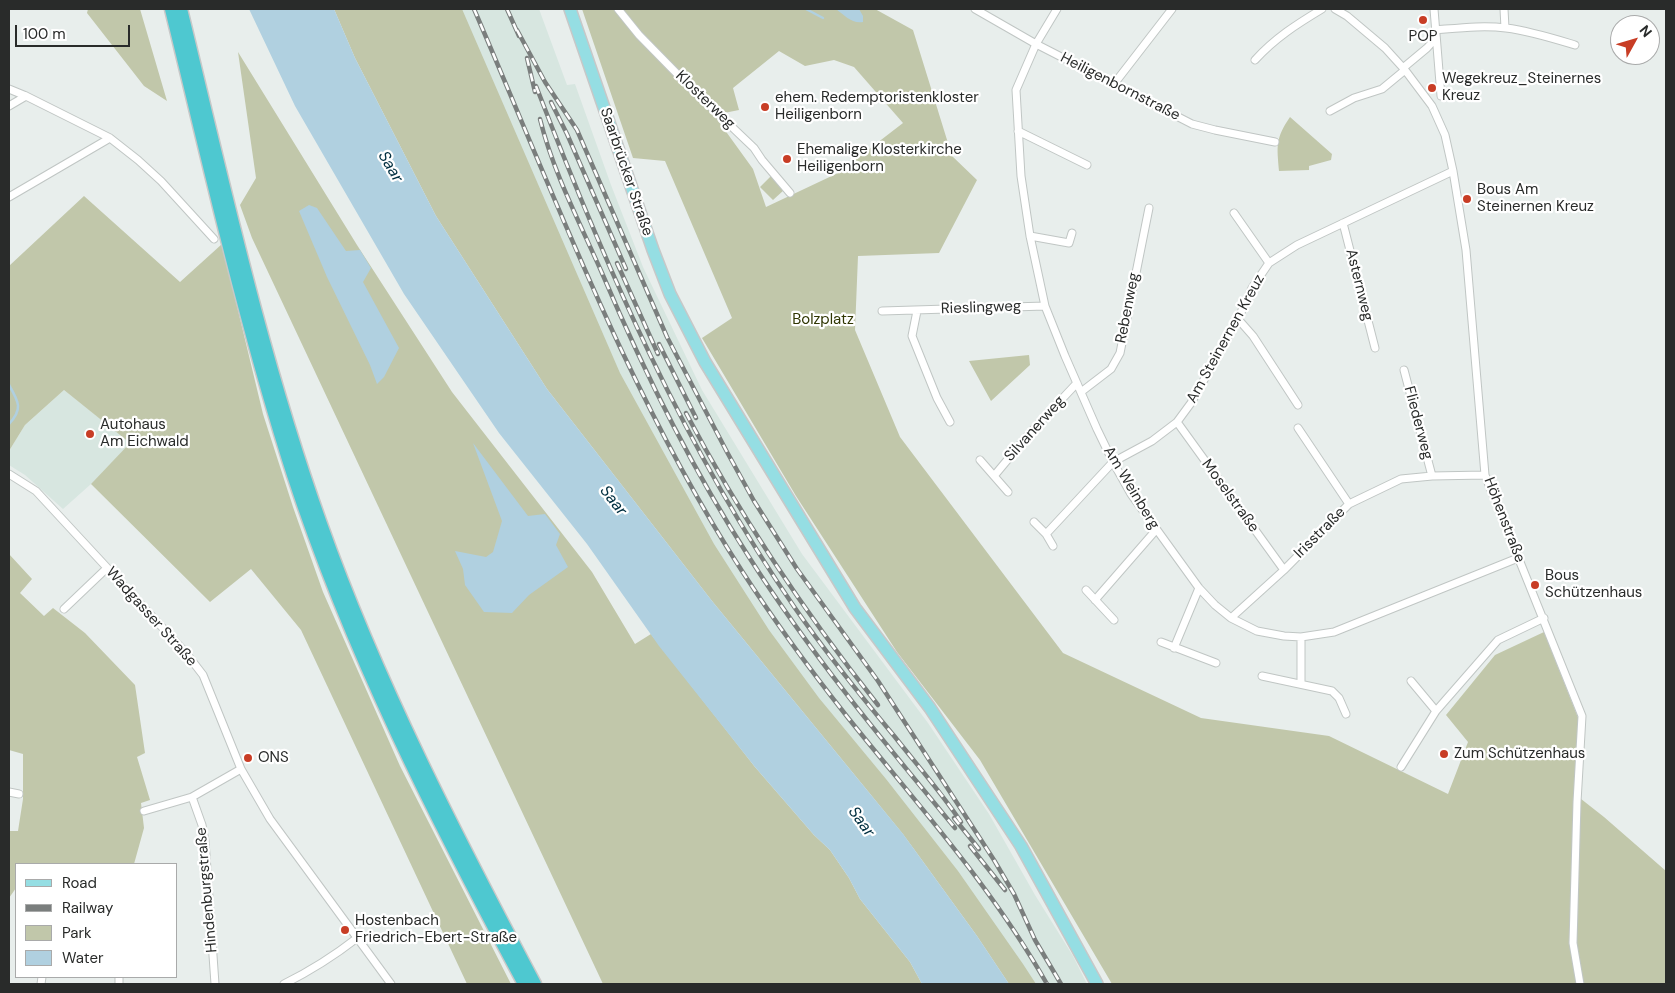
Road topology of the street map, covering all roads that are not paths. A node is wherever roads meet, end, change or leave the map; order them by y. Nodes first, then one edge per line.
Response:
1 (171, 9) edge
2 (181, 9) edge
3 (570, 9) edge
4 (618, 9) edge
5 (975, 9) edge
6 (1057, 9) edge
7 (1172, 9) edge
8 (1322, 9) edge
9 (1335, 9) edge
10 (1353, 9) edge
11 (1434, 9) edge
12 (1504, 9) edge
13 (1347, 16) junction
14 (1505, 28) junction
15 (1436, 30) junction
16 (1436, 38) junction
17 (1036, 44) junction
18 (1575, 45) dead end
19 (1255, 60) dead end
20 (1404, 69) junction
21 (1114, 84) junction
22 (9, 89) edge
23 (26, 96) junction
24 (1441, 96) dead end
25 (9, 106) edge
26 (1330, 112) dead end
27 (203, 118) junction
28 (1018, 131) junction
29 (110, 138) junction
30 (1275, 142) dead end
31 (1087, 165) dead end
32 (1453, 171) junction
33 (790, 193) dead end
34 (9, 197) edge
35 (1149, 208) dead end
36 (1234, 213) dead end
37 (1343, 223) junction
38 (1072, 233) dead end
39 (1030, 236) junction
40 (214, 239) dead end
41 (1269, 263) junction
42 (246, 293) junction
43 (1045, 306) junction
44 (882, 311) dead end
45 (916, 311) junction
46 (1238, 319) junction
47 (1375, 348) dead end
48 (1404, 370) dead end
49 (1077, 383) junction
50 (1081, 392) junction
51 (1298, 405) dead end
52 (950, 422) dead end
53 (1177, 422) junction
54 (1298, 428) dead end
55 (980, 460) dead end
56 (1113, 462) junction
57 (9, 474) edge
58 (1485, 475) junction
59 (994, 476) junction
60 (1432, 476) junction
61 (1008, 492) dead end
62 (1349, 504) junction
63 (1034, 522) dead end
64 (1156, 530) junction
65 (1046, 534) junction
66 (1053, 546) dead end
67 (1518, 558) junction
68 (107, 568) junction
69 (1284, 570) junction
70 (1200, 588) junction
71 (1086, 590) dead end
72 (1095, 600) junction
73 (64, 609) dead end
74 (1231, 618) junction
75 (1544, 618) junction
76 (1114, 620) dead end
77 (1301, 637) junction
78 (1161, 642) dead end
79 (1174, 648) junction
80 (1216, 663) dead end
81 (1262, 676) dead end
82 (1411, 681) dead end
83 (1301, 684) junction
84 (1436, 711) junction
85 (1346, 714) dead end
86 (1401, 767) dead end
87 (241, 769) junction
88 (9, 792) edge
89 (18, 794) dead end
90 (192, 797) junction
91 (144, 811) dead end
92 (357, 938) junction
93 (214, 984) edge
94 (284, 984) edge
95 (392, 984) edge
96 (524, 984) edge
97 (535, 984) edge
98 (1097, 984) edge
99 (1580, 984) edge

1 - 27 highway
2 - 27 highway
3 - 98 main road, Saarbrücker Straße
4 - 33 street, Klosterweg
5 - 17 street, Heiligenbornstraße
6 - 17 street, Am Weinberg
7 - 21 street
8 - 19 street
9 - 13 street, Höhenstraße
10 - 13 street
11 - 15 street
12 - 14 street
13 - 20 street, Höhenstraße
14 - 15 street
14 - 18 street
15 - 16 street
16 - 20 street
16 - 24 street
17 - 21 street, Heiligenbornstraße
17 - 28 street, Am Weinberg
20 - 26 street
20 - 32 street, Höhenstraße
21 - 30 street, Heiligenbornstraße
22 - 23 street
23 - 25 street
23 - 29 street
27 - 42 highway
28 - 31 street
28 - 39 street, Am Weinberg
29 - 34 street
29 - 40 street
32 - 37 street, Am Steinernen Kreuz
32 - 58 street, Höhenstraße
35 - 50 street, Rebenweg
36 - 41 street
37 - 41 street, Am Steinernen Kreuz
37 - 47 street, Asternweg
38 - 39 street
39 - 43 street, Am Weinberg
41 - 46 street, Am Steinernen Kreuz
42 - 96 highway
42 - 97 highway
43 - 45 street, Rieslingweg
43 - 49 street, Am Weinberg
44 - 45 street, Rieslingweg
45 - 52 street
46 - 51 street
46 - 53 street, Am Steinernen Kreuz
48 - 60 street, Fliederweg
49 - 50 street, Am Weinberg
49 - 59 street, Silvanerweg
50 - 56 street, Am Weinberg
53 - 56 street, Am Steinernen Kreuz
53 - 69 street, Moselstraße
54 - 62 street
55 - 59 street, Silvanerweg
56 - 64 street, Am Weinberg
56 - 65 street, Am Steinernen Kreuz
57 - 68 street, Wadgasser Straße
58 - 60 street, Irisstraße
58 - 67 street, Höhenstraße
59 - 61 street, Silvanerweg
60 - 62 street, Irisstraße
62 - 69 street, Irisstraße
63 - 65 street
64 - 70 street, Am Weinberg
64 - 72 street
65 - 66 street
67 - 75 street, Höhenstraße
67 - 77 street, Am Weinberg
68 - 73 street
68 - 87 street, Wadgasser Straße
69 - 74 street, Irisstraße
70 - 74 street, Am Weinberg
70 - 79 street
71 - 72 street
72 - 76 street
74 - 77 street, Am Weinberg
75 - 84 street
75 - 99 street, Höhenstraße
77 - 83 street
78 - 79 street
79 - 80 street
81 - 83 street
82 - 84 street
83 - 85 street
84 - 86 street
87 - 90 street
87 - 92 street, Wadgasser Straße
88 - 89 street
90 - 91 street
90 - 93 street, Hindenburgstraße
92 - 94 street
92 - 95 street, Wadgasser Straße

